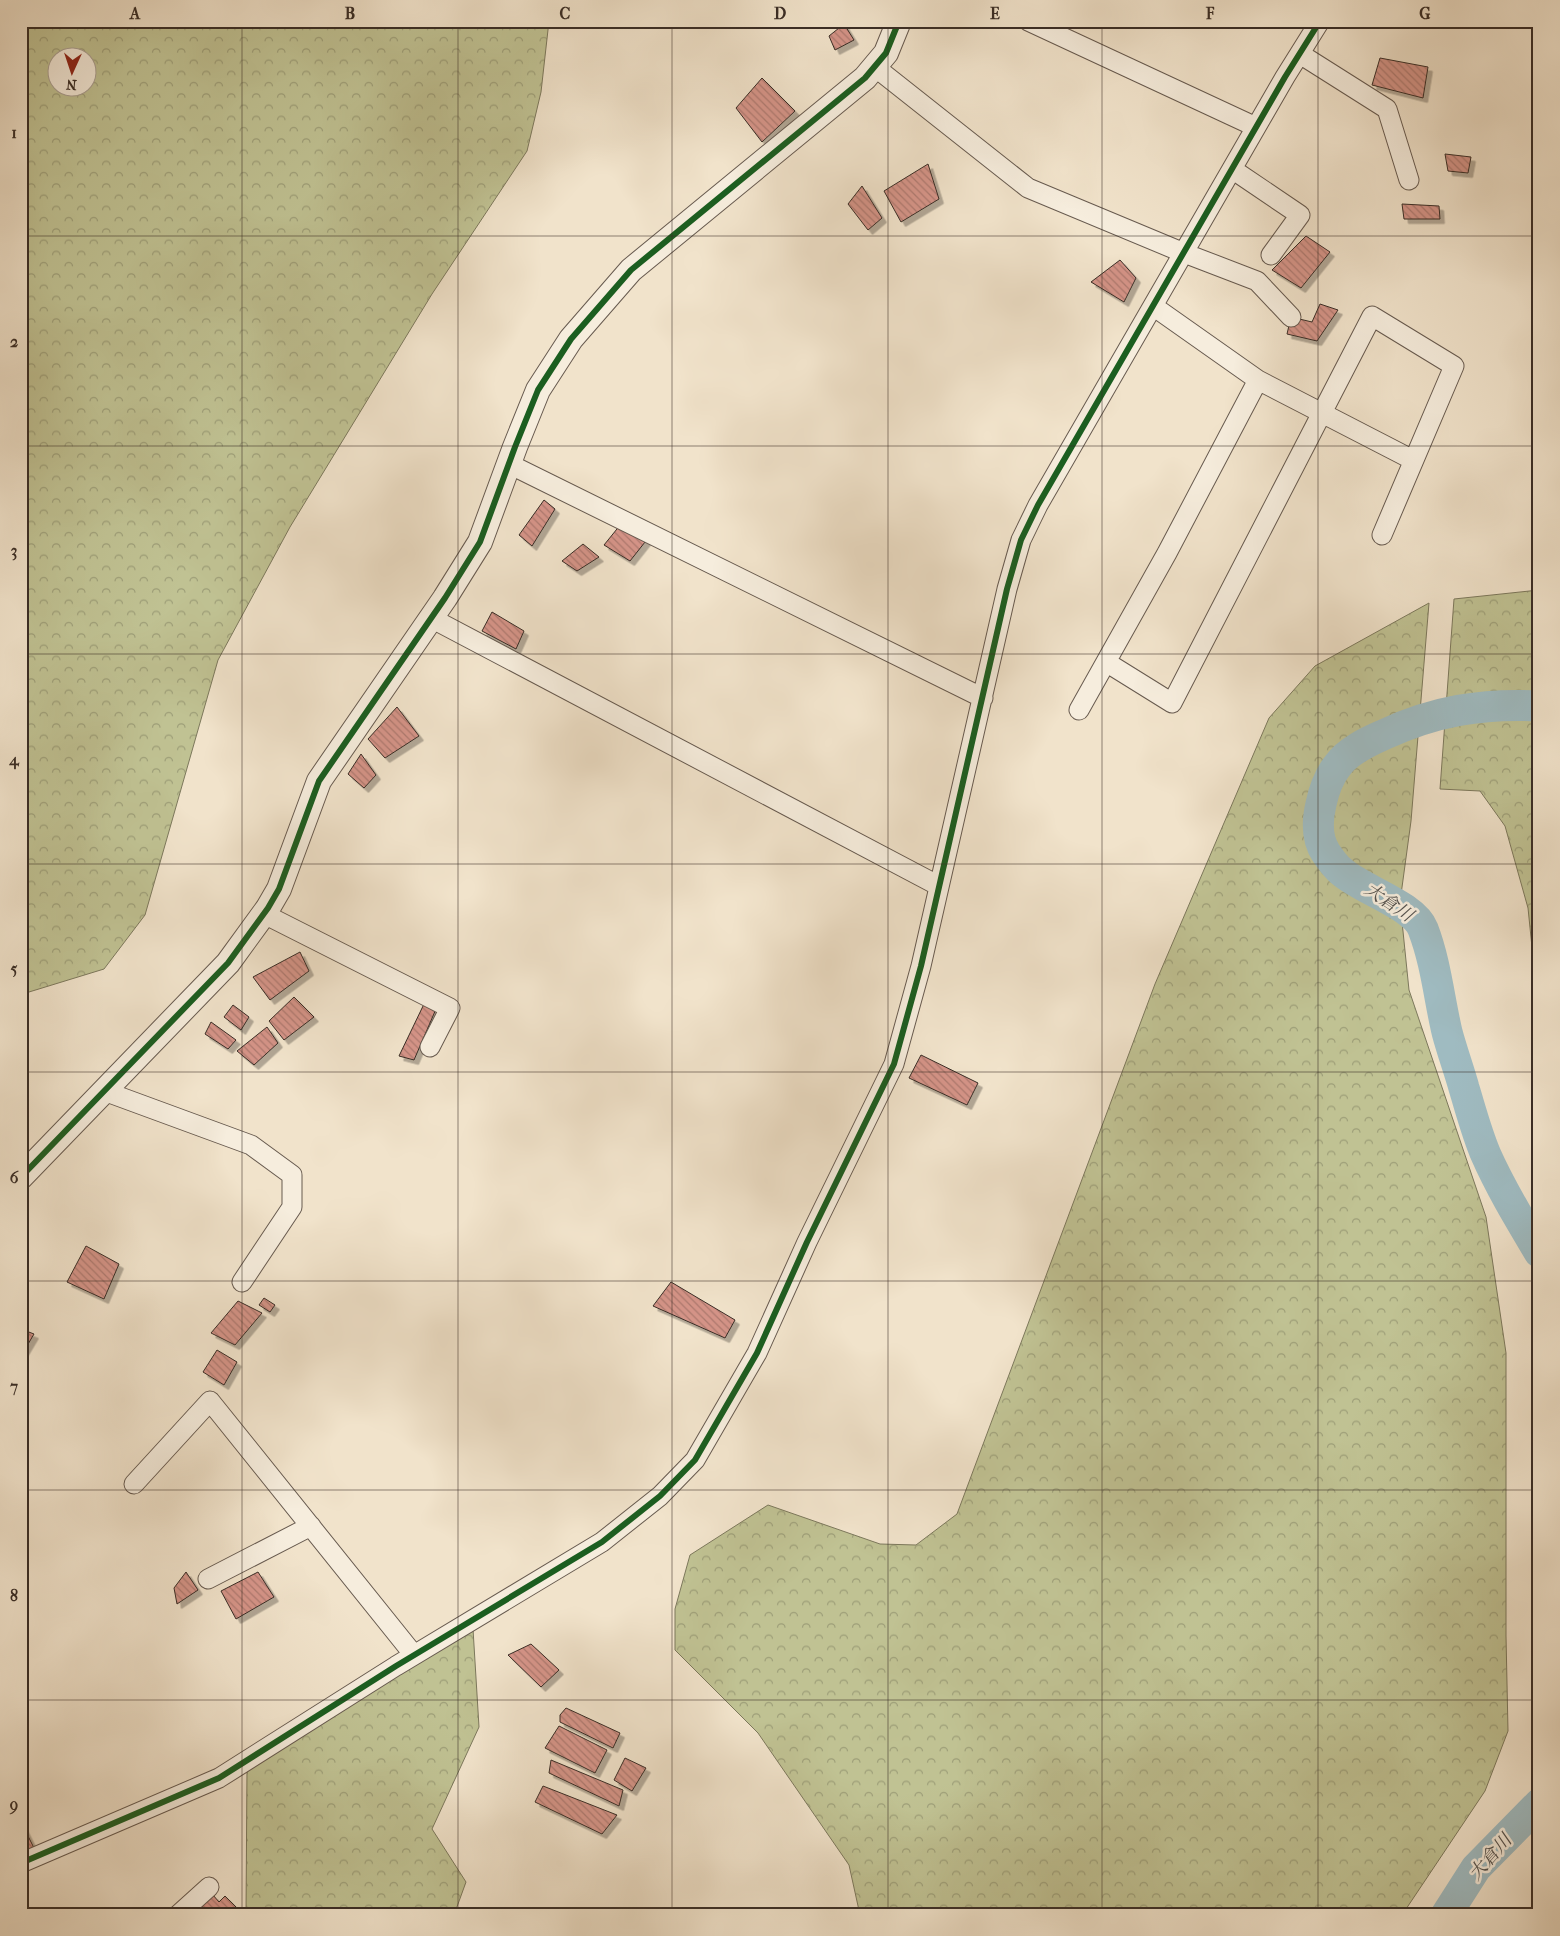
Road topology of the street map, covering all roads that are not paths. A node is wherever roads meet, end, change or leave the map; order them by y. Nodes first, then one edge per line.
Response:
1 (899, 21) edge
2 (1028, 21) edge
3 (1320, 21) edge
4 (1300, 54) junction
5 (875, 67) junction
6 (1256, 127) junction
7 (1232, 169) junction
8 (1409, 180) dead end
9 (1184, 253) junction
10 (1271, 255) dead end
11 (1153, 306) junction
12 (1291, 317) dead end
13 (1258, 380) junction
14 (1322, 412) junction
15 (1413, 460) junction
16 (509, 464) junction
17 (1382, 535) dead end
18 (431, 618) junction
19 (1106, 662) junction
20 (983, 698) junction
21 (1079, 710) dead end
22 (940, 886) junction
23 (264, 914) junction
24 (430, 1047) dead end
25 (104, 1091) junction
26 (21, 1177) edge
27 (242, 1282) dead end
28 (134, 1484) dead end
29 (311, 1526) junction
30 (208, 1579) dead end
31 (414, 1655) junction
32 (21, 1863) edge
33 (209, 1887) dead end
34 (178, 1915) edge

1 - 5 street
2 - 6 street
3 - 4 street
4 - 6 street
4 - 8 street
5 - 9 street
5 - 16 street
6 - 7 street
7 - 9 street
7 - 10 street
9 - 11 street
9 - 12 street
11 - 13 street
11 - 20 street
13 - 14 street
13 - 19 street
14 - 15 street
14 - 15 street
14 - 19 street
15 - 17 street
16 - 18 street
16 - 20 street
18 - 22 street
18 - 23 street
19 - 21 street
20 - 22 street
22 - 31 street
23 - 24 street
23 - 25 street
25 - 26 street
25 - 27 street
28 - 29 street
29 - 30 street
29 - 31 street
31 - 32 street
33 - 34 street

